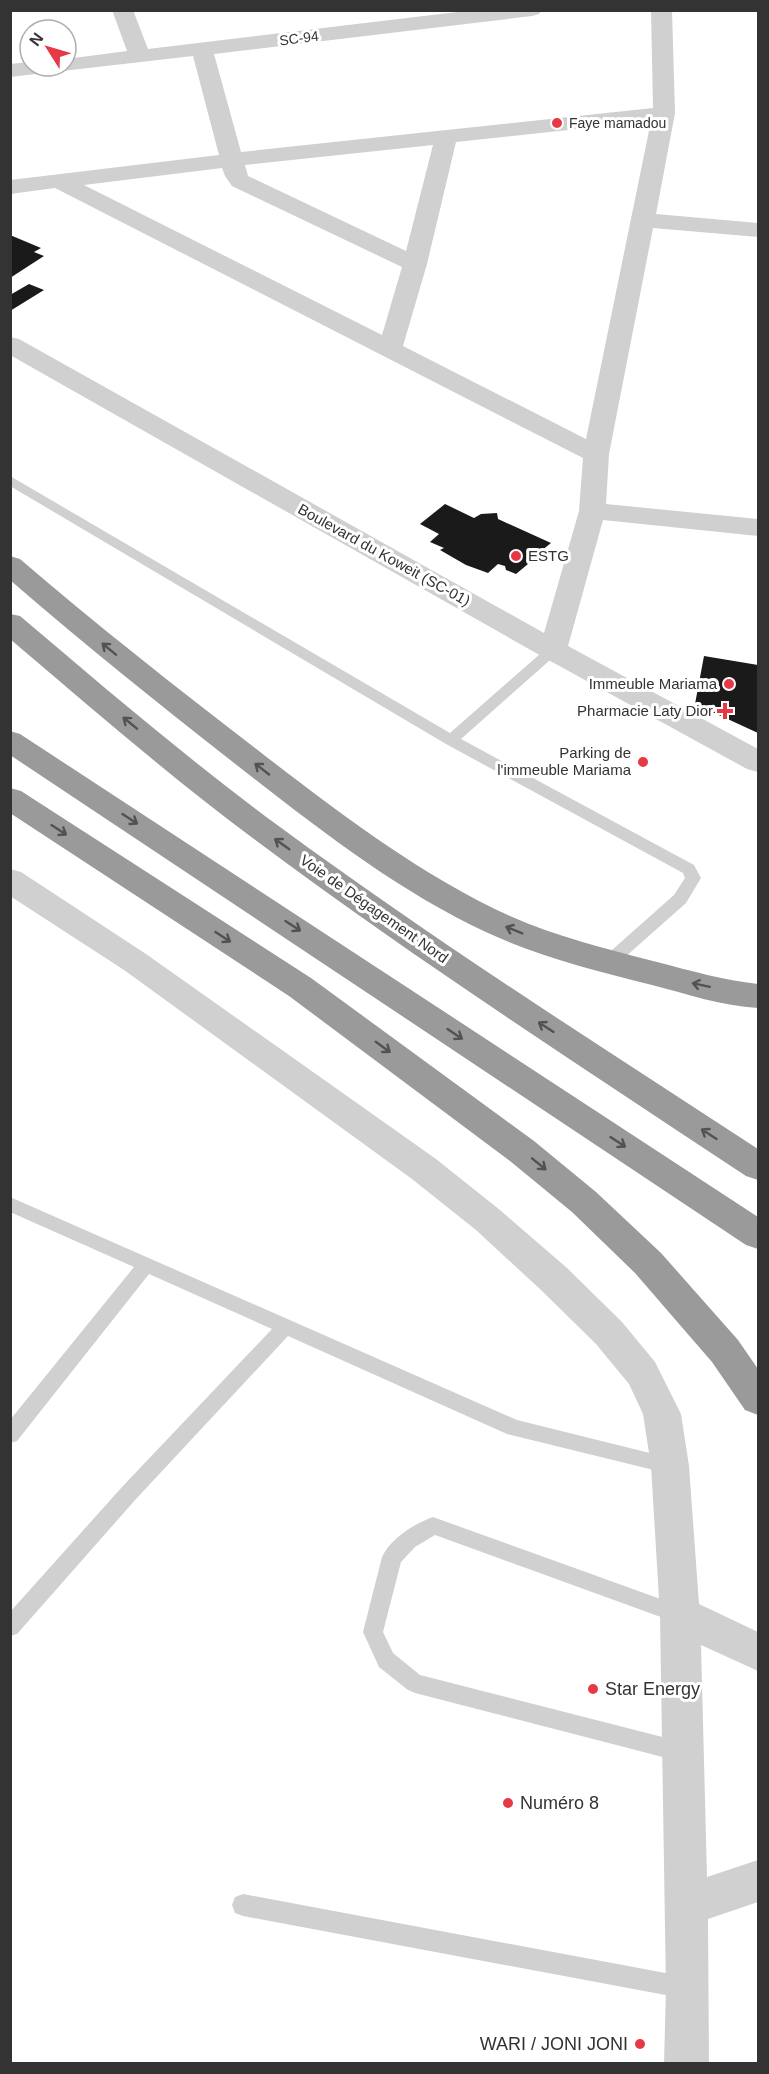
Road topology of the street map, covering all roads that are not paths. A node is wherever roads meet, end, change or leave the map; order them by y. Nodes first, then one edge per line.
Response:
1 (122, 10) edge
2 (532, 10) edge
3 (661, 10) edge
4 (460, 15) edge
5 (202, 49) junction
6 (140, 56) junction
7 (78, 63) edge
8 (664, 113) junction
9 (446, 137) junction
10 (232, 160) junction
11 (58, 181) junction
12 (10, 186) edge
13 (644, 220) junction
14 (759, 230) edge
15 (415, 264) junction
16 (10, 344) edge
17 (390, 349) junction
18 (596, 454) junction
19 (10, 480) edge
20 (592, 511) junction
21 (759, 528) edge
22 (10, 565) edge
23 (10, 623) edge
24 (553, 650) junction
25 (451, 740) junction
26 (10, 741) edge
27 (759, 762) edge
28 (10, 798) edge
29 (10, 880) edge
30 (609, 962) junction
31 (759, 996) edge
32 (759, 1166) edge
33 (10, 1204) edge
34 (759, 1235) edge
35 (146, 1265) junction
36 (285, 1327) junction
37 (759, 1399) edge
38 (10, 1435) edge
39 (670, 1466) junction
40 (680, 1615) junction
41 (10, 1627) edge
42 (759, 1652) edge
43 (682, 1752) junction
44 (759, 1881) edge
45 (243, 1905) dead end
46 (686, 1905) junction
47 (688, 1989) junction
48 (686, 2064) edge

1 - 6 street
2 - 4 street, SC-94
3 - 8 street
4 - 5 street, SC-94
5 - 6 street, SC-94
5 - 10 street
6 - 7 street, SC-94
8 - 9 street
8 - 13 street
9 - 10 street
9 - 15 street
10 - 11 street
10 - 15 street
11 - 12 street
11 - 17 street
13 - 14 street
13 - 18 street
15 - 17 street
16 - 24 street, Boulevard du Koweit (SC-01)
17 - 18 street
18 - 20 street
19 - 25 lane
20 - 21 street
20 - 24 street
30 -> 22 highway
32 -> 23 highway, Voie de Dégagement Nord
24 - 25 lane
24 - 27 street, Boulevard du Koweit (SC-01)
25 - 30 lane
26 -> 34 highway
28 -> 37 highway
29 - 39 street
31 -> 30 highway
33 - 35 lane
35 - 36 lane
35 - 38 lane
36 - 39 lane
36 - 41 lane
39 - 40 street
40 - 42 street
40 - 43 street
40 - 43 lane
43 - 46 street
44 - 46 street
45 - 47 lane
46 - 47 street
47 - 48 street

